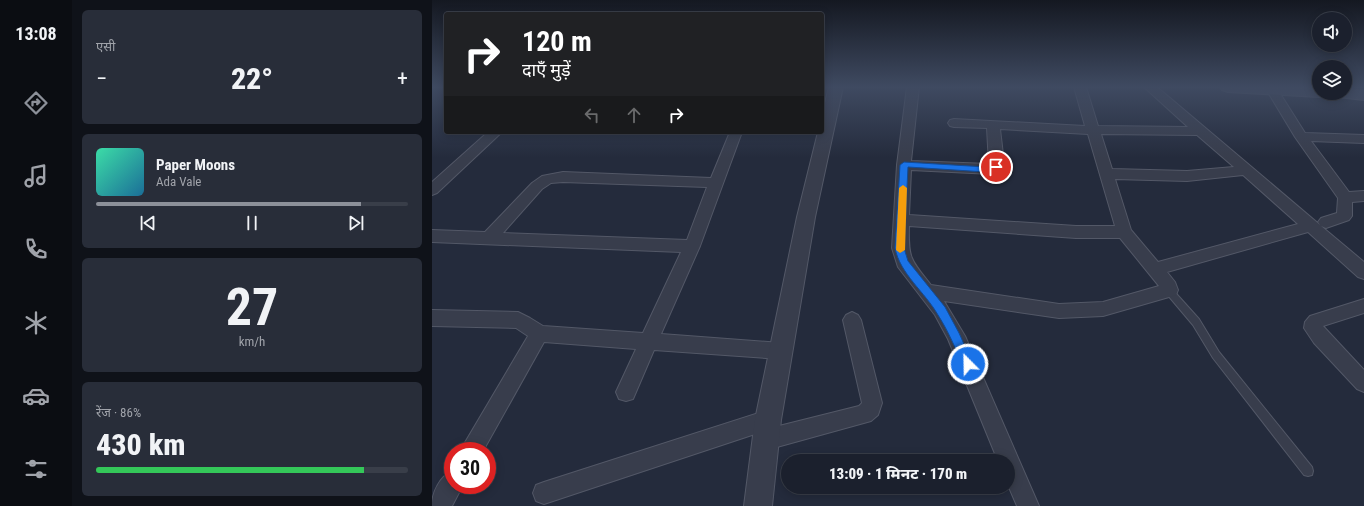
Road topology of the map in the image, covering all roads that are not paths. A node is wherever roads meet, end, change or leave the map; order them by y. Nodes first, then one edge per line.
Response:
1 (831, 111) edge
2 (910, 111) edge
3 (1087, 111) edge
4 (1177, 111) edge
5 (1285, 111) edge
6 (954, 123) dead end
7 (993, 125) junction
8 (1093, 130) junction
9 (1201, 131) junction
10 (494, 134) edge
11 (735, 134) edge
12 (1301, 137) junction
13 (1364, 139) edge
14 (904, 165) junction
15 (1246, 170) junction
16 (1107, 174) junction
17 (716, 183) junction
18 (432, 190) edge
19 (1364, 196) edge
20 (1345, 197) junction
21 (901, 220) junction
22 (1326, 222) dead end
23 (1310, 226) junction
24 (1124, 232) junction
25 (432, 236) edge
26 (489, 238) junction
27 (692, 246) junction
28 (1155, 269) junction
29 (1364, 272) edge
30 (926, 291) junction
31 (1169, 292) junction
32 (1364, 306) edge
33 (432, 318) edge
34 (852, 320) dead end
35 (539, 334) junction
36 (650, 341) junction
37 (781, 351) junction
38 (1364, 383) edge
39 (626, 392) dead end
40 (767, 430) junction
41 (476, 442) edge
42 (1308, 470) dead end
43 (544, 493) dead end
44 (446, 494) edge
45 (439, 506) edge
46 (758, 506) edge
47 (1028, 506) edge

1 - 37 street
2 - 14 street
3 - 8 street
4 - 9 street
5 - 12 street
6 - 7 street
7 - 8 street
7 - 14 street
8 - 9 street
8 - 16 street
9 - 15 street
10 - 18 street
11 - 17 street
12 - 13 street
12 - 20 street
14 - 21 street
15 - 16 street
15 - 23 street
16 - 24 street
17 - 26 street
17 - 27 street
19 - 20 street
20 - 22 street
21 - 24 street
21 - 30 street
23 - 28 street
23 - 29 street
24 - 28 street
25 - 26 street
26 - 27 street
27 - 36 street
28 - 31 street
30 - 31 street
30 - 47 street
31 - 42 lane
32 - 38 street
33 - 35 street
34 - 40 street
35 - 36 street
35 - 41 street
36 - 37 street
36 - 39 street
37 - 40 street
40 - 43 street
40 - 46 street
44 - 45 street

